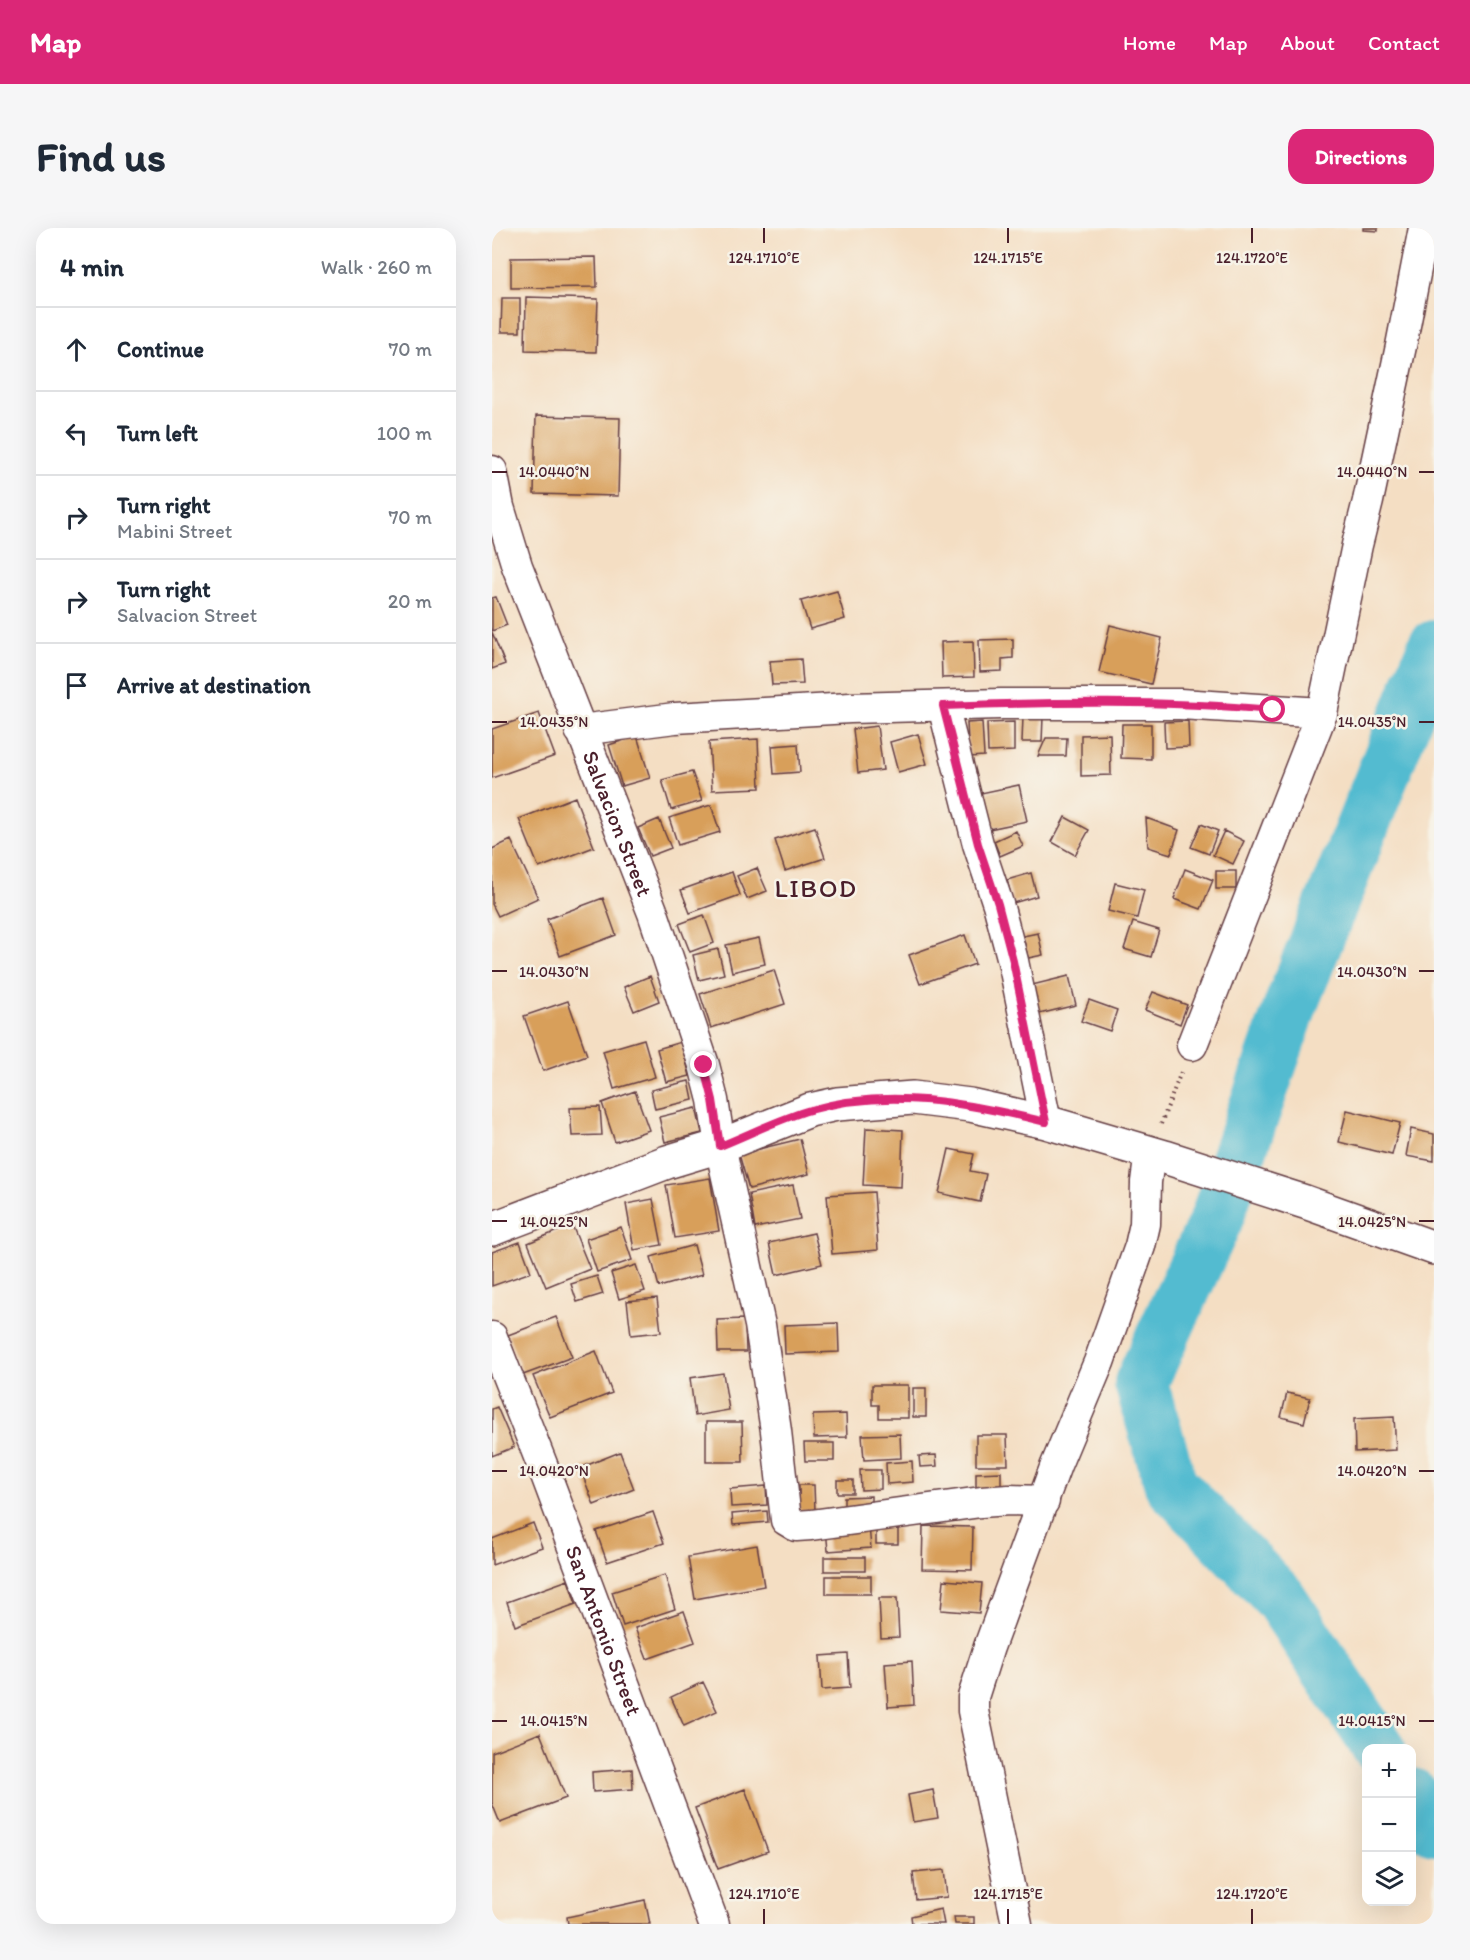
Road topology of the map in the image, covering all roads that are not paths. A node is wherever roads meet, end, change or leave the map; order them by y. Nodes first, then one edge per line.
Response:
1 (1424, 228) edge
2 (492, 471) edge
3 (943, 706) junction
4 (1322, 713) junction
5 (580, 729) junction
6 (1192, 1045) road end
7 (1046, 1122) junction
8 (720, 1146) junction
9 (1158, 1155) junction
10 (492, 1229) edge
11 (1434, 1248) edge
12 (492, 1337) edge
13 (1044, 1501) junction
14 (714, 1924) edge
15 (1017, 1924) edge

1 - 4 street
2 - 5 street, Salvacion Street
3 - 4 street
3 - 5 street
3 - 7 street
4 - 6 street
5 - 8 street, Salvacion Street
7 - 8 main road
7 - 9 main road
8 - 10 main road
8 - 13 street, Salvacion Street
9 - 11 main road
9 - 13 street
12 - 14 street, San Antonio Street
13 - 15 street

